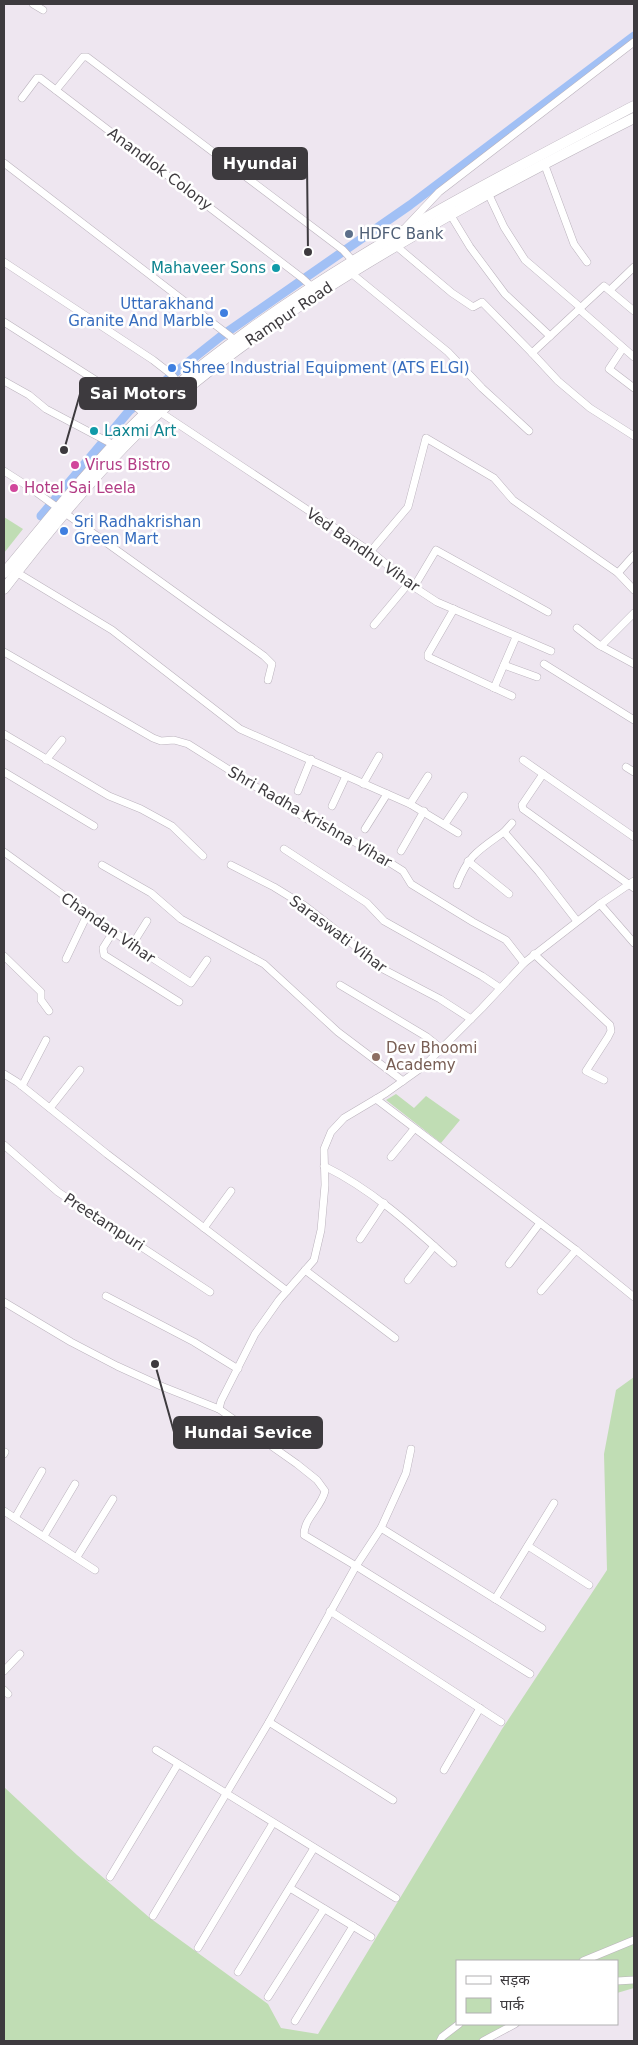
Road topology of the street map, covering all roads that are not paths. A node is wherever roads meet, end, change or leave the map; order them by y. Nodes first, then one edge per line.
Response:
1 (33, 4) edge
2 (43, 10) dead end
3 (634, 42) edge
4 (56, 90) junction
5 (22, 98) dead end
6 (634, 106) edge
7 (634, 118) edge
8 (4, 163) edge
9 (544, 163) junction
10 (488, 193) junction
11 (450, 214) junction
12 (402, 231) junction
13 (395, 245) junction
14 (353, 261) junction
15 (4, 262) edge
16 (587, 262) dead end
17 (634, 267) edge
18 (351, 273) junction
19 (306, 282) junction
20 (610, 290) junction
21 (580, 308) junction
22 (634, 311) edge
23 (4, 322) edge
24 (229, 335) junction
25 (550, 336) junction
26 (623, 348) junction
27 (532, 352) junction
28 (634, 357) edge
29 (175, 379) junction
30 (4, 381) edge
31 (634, 388) edge
32 (138, 409) junction
33 (160, 412) junction
34 (529, 431) dead end
35 (634, 436) edge
36 (108, 442) junction
37 (4, 471) edge
38 (56, 507) junction
39 (370, 552) junction
40 (634, 554) edge
41 (8, 570) edge
42 (618, 573) junction
43 (411, 585) junction
44 (4, 588) edge
45 (634, 590) edge
46 (454, 609) junction
47 (548, 612) dead end
48 (634, 613) edge
49 (374, 625) dead end
50 (577, 628) dead end
51 (516, 637) junction
52 (601, 646) junction
53 (551, 651) dead end
54 (4, 652) edge
55 (544, 664) dead end
56 (634, 664) edge
57 (504, 665) junction
58 (537, 677) dead end
59 (268, 680) dead end
60 (494, 688) junction
61 (512, 696) dead end
62 (634, 720) edge
63 (4, 734) edge
64 (62, 740) dead end
65 (379, 756) dead end
66 (311, 759) junction
67 (46, 760) junction
68 (523, 760) dead end
69 (626, 767) dead end
70 (4, 772) edge
71 (634, 772) edge
72 (543, 774) junction
73 (346, 776) junction
74 (428, 776) dead end
75 (363, 784) junction
76 (298, 791) dead end
77 (387, 794) junction
78 (464, 796) dead end
79 (410, 804) junction
80 (332, 806) dead end
81 (424, 811) junction
82 (512, 823) dead end
83 (445, 824) junction
84 (94, 826) dead end
85 (365, 829) dead end
86 (504, 832) junction
87 (458, 833) dead end
88 (634, 837) edge
89 (284, 849) dead end
90 (401, 851) dead end
91 (4, 852) edge
92 (203, 856) dead end
93 (468, 861) junction
94 (102, 865) dead end
95 (231, 865) dead end
96 (633, 884) edge
97 (457, 885) dead end
98 (509, 894) dead end
99 (600, 904) junction
100 (88, 914) junction
101 (147, 921) dead end
102 (577, 921) junction
103 (113, 932) junction
104 (634, 943) edge
105 (132, 945) junction
106 (534, 954) junction
107 (4, 956) edge
108 (66, 959) dead end
109 (207, 960) dead end
110 (524, 963) junction
111 (340, 985) dead end
112 (500, 988) junction
113 (179, 1002) dead end
114 (49, 1011) dead end
115 (471, 1019) junction
116 (46, 1040) dead end
117 (442, 1049) junction
118 (80, 1070) dead end
119 (4, 1074) edge
120 (604, 1080) dead end
121 (403, 1081) junction
122 (22, 1086) junction
123 (376, 1099) junction
124 (50, 1108) junction
125 (414, 1129) junction
126 (4, 1145) edge
127 (391, 1157) dead end
128 (324, 1166) junction
129 (231, 1191) dead end
130 (384, 1203) junction
131 (540, 1223) junction
132 (204, 1228) junction
133 (360, 1238) dead end
134 (434, 1246) junction
135 (576, 1250) junction
136 (453, 1263) dead end
137 (509, 1264) dead end
138 (305, 1270) junction
139 (408, 1280) dead end
140 (288, 1291) junction
141 (541, 1291) dead end
142 (210, 1292) dead end
143 (106, 1296) dead end
144 (634, 1298) edge
145 (4, 1302) edge
146 (395, 1338) dead end
147 (238, 1369) junction
148 (219, 1409) junction
149 (411, 1449) dead end
150 (42, 1471) dead end
151 (75, 1484) dead end
152 (113, 1499) dead end
153 (554, 1503) dead end
154 (4, 1511) edge
155 (15, 1518) junction
156 (381, 1528) junction
157 (44, 1536) junction
158 (528, 1546) junction
159 (77, 1557) junction
160 (356, 1566) junction
161 (95, 1570) dead end
162 (589, 1585) dead end
163 (495, 1599) junction
164 (330, 1612) junction
165 (542, 1628) dead end
166 (20, 1654) dead end
167 (4, 1671) edge
168 (530, 1674) dead end
169 (480, 1708) junction
170 (269, 1722) junction
171 (501, 1722) dead end
172 (156, 1750) dead end
173 (178, 1764) junction
174 (444, 1770) dead end
175 (227, 1794) junction
176 (394, 1800) dead end
177 (273, 1823) junction
178 (314, 1848) junction
179 (110, 1877) dead end
180 (290, 1888) junction
181 (396, 1898) dead end
182 (324, 1909) junction
183 (153, 1916) dead end
184 (352, 1926) junction
185 (371, 1938) dead end
186 (634, 1940) edge
187 (198, 1948) dead end
188 (586, 1960) edge
189 (238, 1972) dead end
190 (634, 1980) edge
191 (618, 1981) edge
192 (268, 1997) dead end
193 (294, 2021) dead end
194 (458, 2025) edge
195 (513, 2025) edge
196 (440, 2041) edge
197 (483, 2041) edge

1 - 2 street
3 - 12 street
4 - 5 street, Anandlok Colony
4 - 14 street
4 - 19 street, Anandlok Colony
6 - 12 main road
7 - 9 main road, Rampur Road
8 - 24 street
9 - 10 main road, Rampur Road
9 - 16 street
10 - 11 main road, Rampur Road
10 - 21 street
11 - 13 main road, Rampur Road
11 - 25 street
12 - 14 main road
13 - 18 main road, Rampur Road
13 - 27 street
14 - 19 main road
15 - 29 street
17 - 20 street
18 - 33 main road, Rampur Road
18 - 34 street
19 - 24 main road
20 - 21 street
20 - 22 street
21 - 25 street
21 - 26 street
23 - 32 street
24 - 29 main road
25 - 27 street
26 - 28 street
26 - 31 street
27 - 35 street
29 - 32 main road
30 - 36 street
32 - 36 main road
33 - 38 main road, Rampur Road
33 - 39 street, Ved Bandhu Vihar
36 - 38 main road
37 - 38 street
38 - 41 main road, Rampur Road
38 - 59 street
39 - 42 street
39 - 43 street, Ved Bandhu Vihar
40 - 42 street
41 - 44 main road, Rampur Road
41 - 66 street
42 - 45 street
43 - 46 street, Ved Bandhu Vihar
43 - 47 street
43 - 49 street
46 - 51 street, Ved Bandhu Vihar
46 - 60 street
48 - 52 street
50 - 52 street
51 - 53 street, Ved Bandhu Vihar
51 - 57 street
52 - 56 street
54 - 110 street, Shri Radha Krishna Vihar
55 - 62 street
57 - 58 street
57 - 60 street
60 - 61 street
63 - 67 street
64 - 67 street
65 - 75 street
66 - 73 street
66 - 76 street
67 - 92 street
68 - 72 street
69 - 71 street
70 - 84 street
72 - 88 street
72 - 96 street
73 - 75 street
73 - 80 street
74 - 79 street
75 - 77 street
77 - 79 street
77 - 85 street
78 - 83 street
79 - 81 street
81 - 83 street
81 - 90 street
82 - 86 street
83 - 87 street
86 - 93 street
86 - 102 street
89 - 112 street
91 - 100 street, Chandan Vihar
93 - 97 street
93 - 98 street
94 - 121 street
95 - 115 street, Saraswati Vihar
96 - 99 street
99 - 102 street
99 - 104 street
100 - 103 street, Chandan Vihar
100 - 108 street
101 - 105 street
102 - 106 street
103 - 105 street, Chandan Vihar
103 - 113 street
105 - 109 street, Chandan Vihar
106 - 110 street
106 - 120 street
107 - 114 street
110 - 112 street
111 - 117 street
112 - 115 street
115 - 117 street
116 - 122 street
117 - 121 street
118 - 124 street
119 - 122 street
121 - 123 street
122 - 124 street
123 - 125 street
123 - 128 street
124 - 132 street
125 - 127 street
125 - 131 street
126 - 142 street, Preetampuri
128 - 130 street
128 - 138 street
129 - 132 street
130 - 133 street
130 - 134 street
131 - 135 street
131 - 137 street
132 - 140 street
134 - 136 street
134 - 139 street
135 - 141 street
135 - 144 street
138 - 140 street
138 - 146 street
140 - 147 street
143 - 147 street
145 - 148 street
147 - 148 street
148 - 160 street
149 - 156 street
150 - 155 street
151 - 157 street
152 - 159 street
153 - 158 street
154 - 155 street
155 - 157 street
156 - 160 street
156 - 163 street
157 - 159 street
158 - 162 street
158 - 163 street
159 - 161 street
160 - 164 street
160 - 168 street
163 - 165 street
164 - 169 street
164 - 170 street
166 - 167 street
169 - 171 street
169 - 174 street
170 - 175 street
170 - 176 street
172 - 173 street
173 - 175 street
173 - 179 street
175 - 177 street
175 - 183 street
177 - 178 street
177 - 187 street
178 - 180 street
178 - 181 street
180 - 182 street
180 - 189 street
182 - 184 street
182 - 192 street
184 - 185 street
184 - 193 street
186 - 188 street
190 - 191 street
194 - 196 street
195 - 197 street

